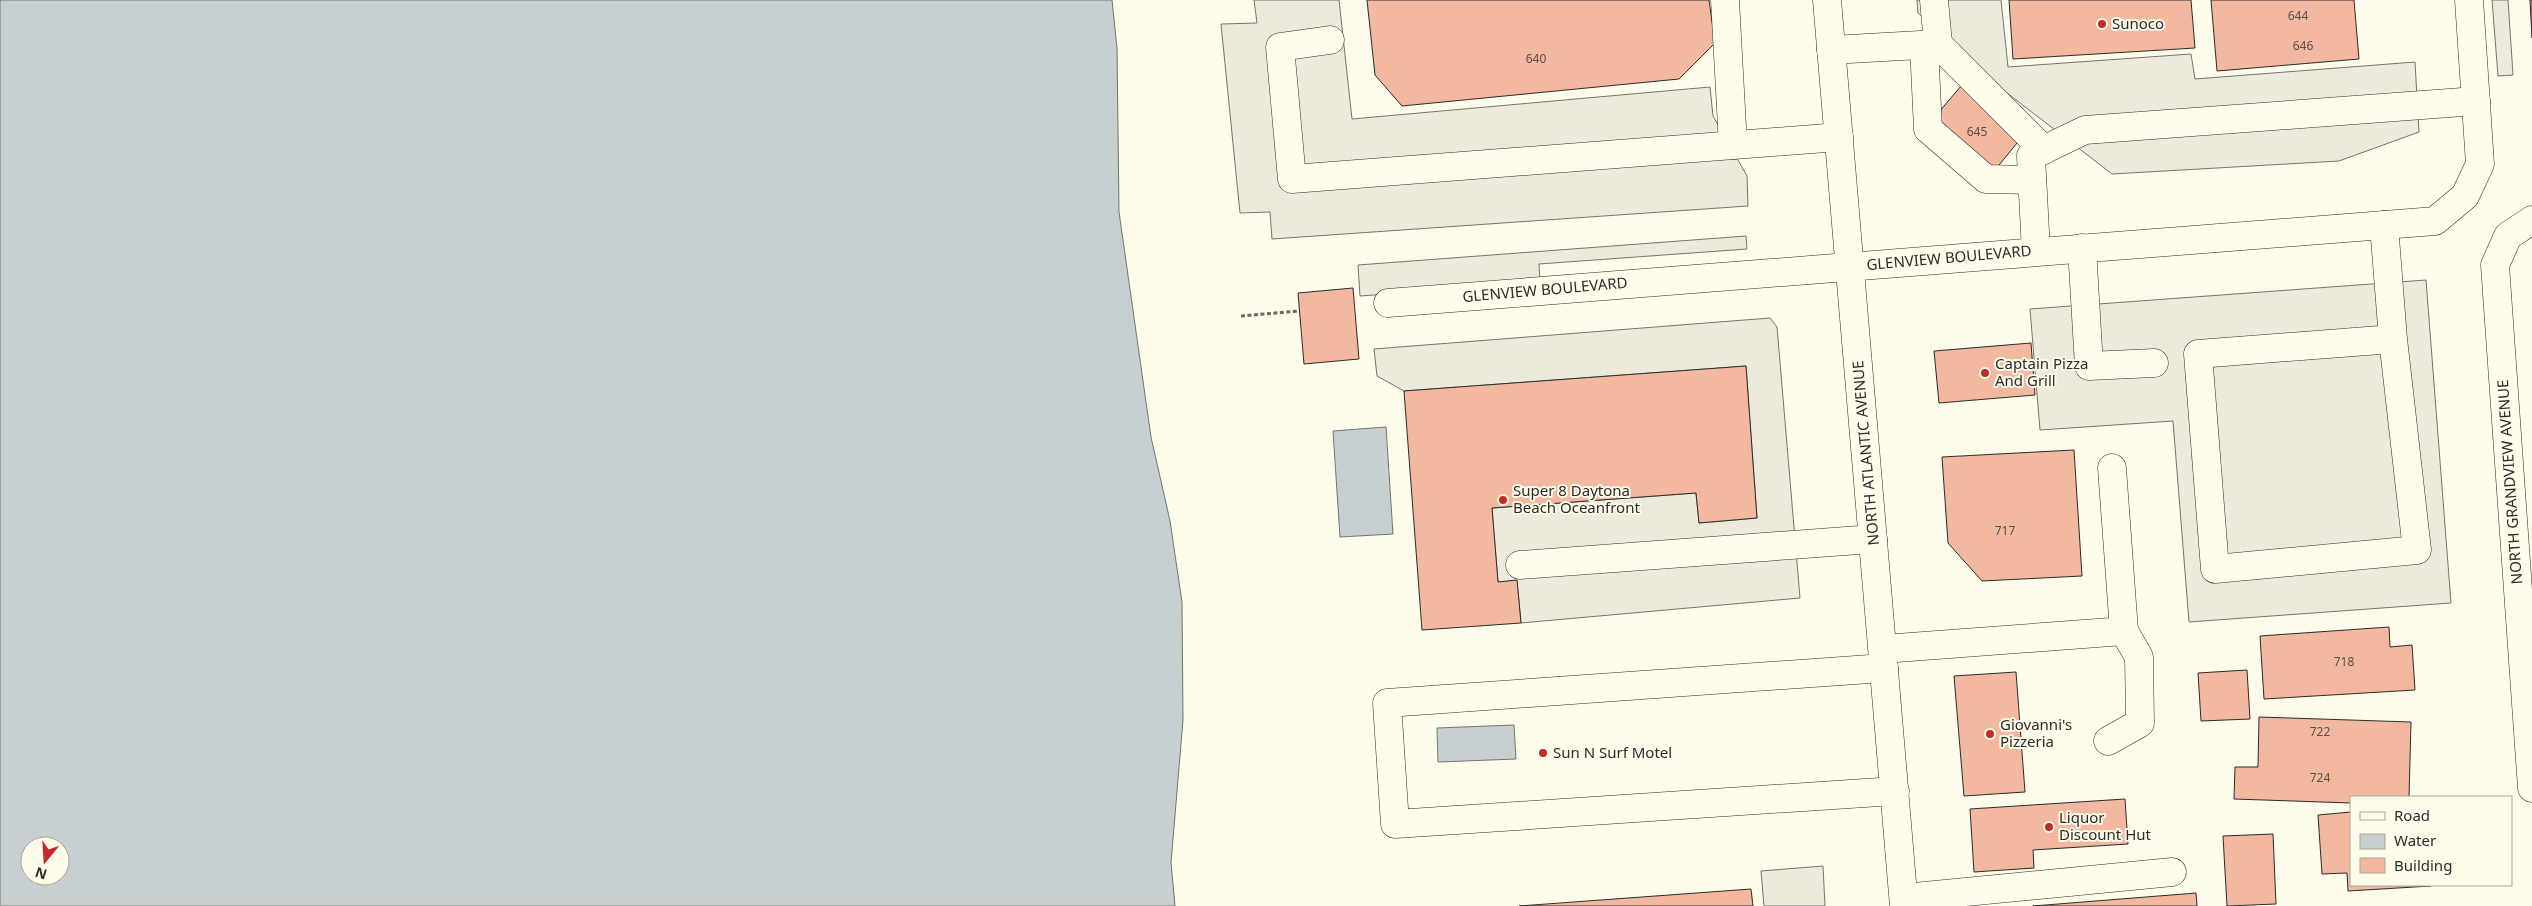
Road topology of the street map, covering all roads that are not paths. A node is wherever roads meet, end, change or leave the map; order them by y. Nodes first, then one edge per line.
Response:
1 (1725, 0) edge
2 (1827, 0) edge
3 (1934, 0) edge
4 (2469, 0) edge
5 (1330, 40) dead end
6 (1931, 45) junction
7 (1831, 50) junction
8 (2476, 101) junction
9 (1839, 137) junction
10 (1733, 145) junction
11 (2044, 150) junction
12 (2032, 180) junction
13 (2532, 220) edge
14 (2384, 225) junction
15 (2082, 248) junction
16 (2036, 251) junction
17 (1849, 267) junction
18 (1388, 303) dead end
19 (2393, 339) junction
20 (2154, 363) dead end
21 (2112, 468) dead end
22 (1873, 539) junction
23 (1520, 565) dead end
24 (2124, 631) junction
25 (1883, 658) junction
26 (2108, 740) dead end
27 (2532, 788) edge
28 (1895, 792) junction
29 (2172, 872) dead end
30 (1904, 902) edge

1 - 10 street
2 - 7 street, NORTH ATLANTIC AVENUE
3 - 6 street
4 - 8 street
5 - 10 street
6 - 7 street
6 - 11 street
6 - 12 street
7 - 9 street, NORTH ATLANTIC AVENUE
8 - 11 street
8 - 14 street, GLENVIEW BOULEVARD
9 - 10 street
9 - 17 street, NORTH ATLANTIC AVENUE
11 - 12 street
12 - 16 street
13 - 27 street, NORTH GRANDVIEW AVENUE
14 - 15 street, GLENVIEW BOULEVARD
14 - 19 street
15 - 16 street, GLENVIEW BOULEVARD
15 - 20 street
16 - 17 street, GLENVIEW BOULEVARD
17 - 18 street, GLENVIEW BOULEVARD
17 - 22 street, NORTH ATLANTIC AVENUE
19 - 19 street
21 - 24 street
22 - 23 street
22 - 25 street, NORTH ATLANTIC AVENUE
24 - 25 street
24 - 26 street
25 - 28 street, NORTH ATLANTIC AVENUE
25 - 28 street
28 - 30 street, NORTH ATLANTIC AVENUE
29 - 30 street

